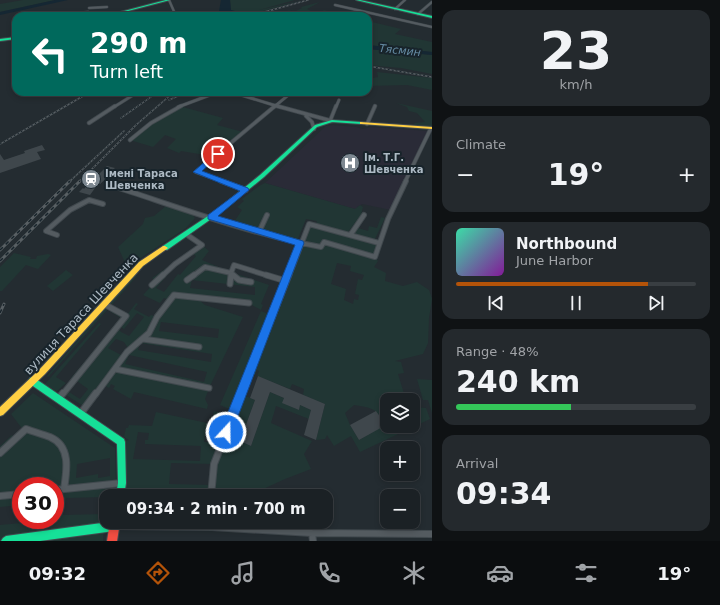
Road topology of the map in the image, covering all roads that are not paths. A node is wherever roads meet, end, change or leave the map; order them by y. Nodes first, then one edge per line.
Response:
1 (169, 0) edge
2 (356, 0) edge
3 (405, 0) edge
4 (432, 2) edge
5 (335, 5) dead end
6 (107, 7) dead end
7 (89, 8) dead end
8 (395, 9) junction
9 (122, 12) edge
10 (174, 12) edge
11 (366, 12) edge
12 (372, 13) edge
13 (418, 14) junction
14 (432, 17) edge
15 (432, 27) edge
16 (12, 38) edge
17 (0, 40) edge
18 (132, 96) edge
19 (207, 96) edge
20 (244, 96) edge
21 (287, 96) edge
22 (339, 100) dead end
23 (276, 106) junction
24 (375, 106) dead end
25 (305, 115) junction
26 (331, 121) junction
27 (89, 123) dead end
28 (367, 124) junction
29 (432, 128) edge
30 (314, 129) junction
31 (130, 140) dead end
32 (113, 186) dead end
33 (246, 190) junction
34 (103, 204) dead end
35 (267, 215) dead end
36 (364, 215) dead end
37 (211, 217) junction
38 (259, 232) junction
39 (186, 234) junction
40 (351, 234) junction
41 (57, 235) dead end
42 (300, 243) junction
43 (379, 243) junction
44 (231, 273) junction
45 (187, 280) dead end
46 (286, 281) junction
47 (251, 282) dead end
48 (147, 283) dead end
49 (230, 284) dead end
50 (249, 303) dead end
51 (104, 304) junction
52 (143, 339) junction
53 (199, 347) dead end
54 (115, 369) junction
55 (33, 381) junction
56 (209, 388) dead end
57 (59, 398) junction
58 (0, 412) edge
59 (81, 413) junction
60 (0, 453) edge
61 (122, 483) junction
62 (64, 489) joint
63 (121, 489) edge
64 (212, 489) edge
65 (12, 495) edge
66 (0, 496) edge
67 (99, 526) edge
68 (114, 529) edge
69 (262, 529) edge
70 (312, 533) junction
71 (432, 534) edge
72 (6, 541) edge
73 (112, 541) edge
74 (313, 541) edge

1 - 9 main road
1 - 10 street
2 - 8 main road
3 - 8 street
4 - 13 street
5 - 11 street
6 - 7 street
8 - 13 main road
12 - 15 street
13 - 14 main road
16 - 17 main road
18 - 27 street
19 - 31 street
20 - 23 street
21 - 23 street
22 - 26 street
23 - 25 street
23 - 33 street
24 - 28 street
25 - 26 street
25 - 30 street
26 - 28 main road
26 - 30 main road, вулиця Тараса Шевченка
28 - 29 main road
29 - 43 street
30 - 33 main road, вулиця Тараса Шевченка
32 - 37 street
33 - 37 main road, вулиця Тараса Шевченка
34 - 41 street
35 - 38 street
36 - 40 street
37 - 38 street
37 - 39 main road, вулиця Тараса Шевченка
38 - 42 street
39 - 48 street
39 - 51 main road, вулиця Тараса Шевченка
40 - 42 street
40 - 43 street
42 - 43 street
42 - 46 street
44 - 45 street
44 - 46 street
44 - 47 street
44 - 49 street
46 - 64 street
50 - 52 street
51 - 55 main road, вулиця Тараса Шевченка
51 - 57 street
52 - 53 street
52 - 54 street
54 - 56 street
54 - 59 street
55 - 57 main road
55 - 58 main road, вулиця Тараса Шевченка
57 - 59 main road
59 - 61 main road
60 - 62 street
61 - 62 street
61 - 63 main road
65 - 66 street
67 - 72 main road
68 - 73 main road
69 - 70 street
70 - 71 street
70 - 74 street

